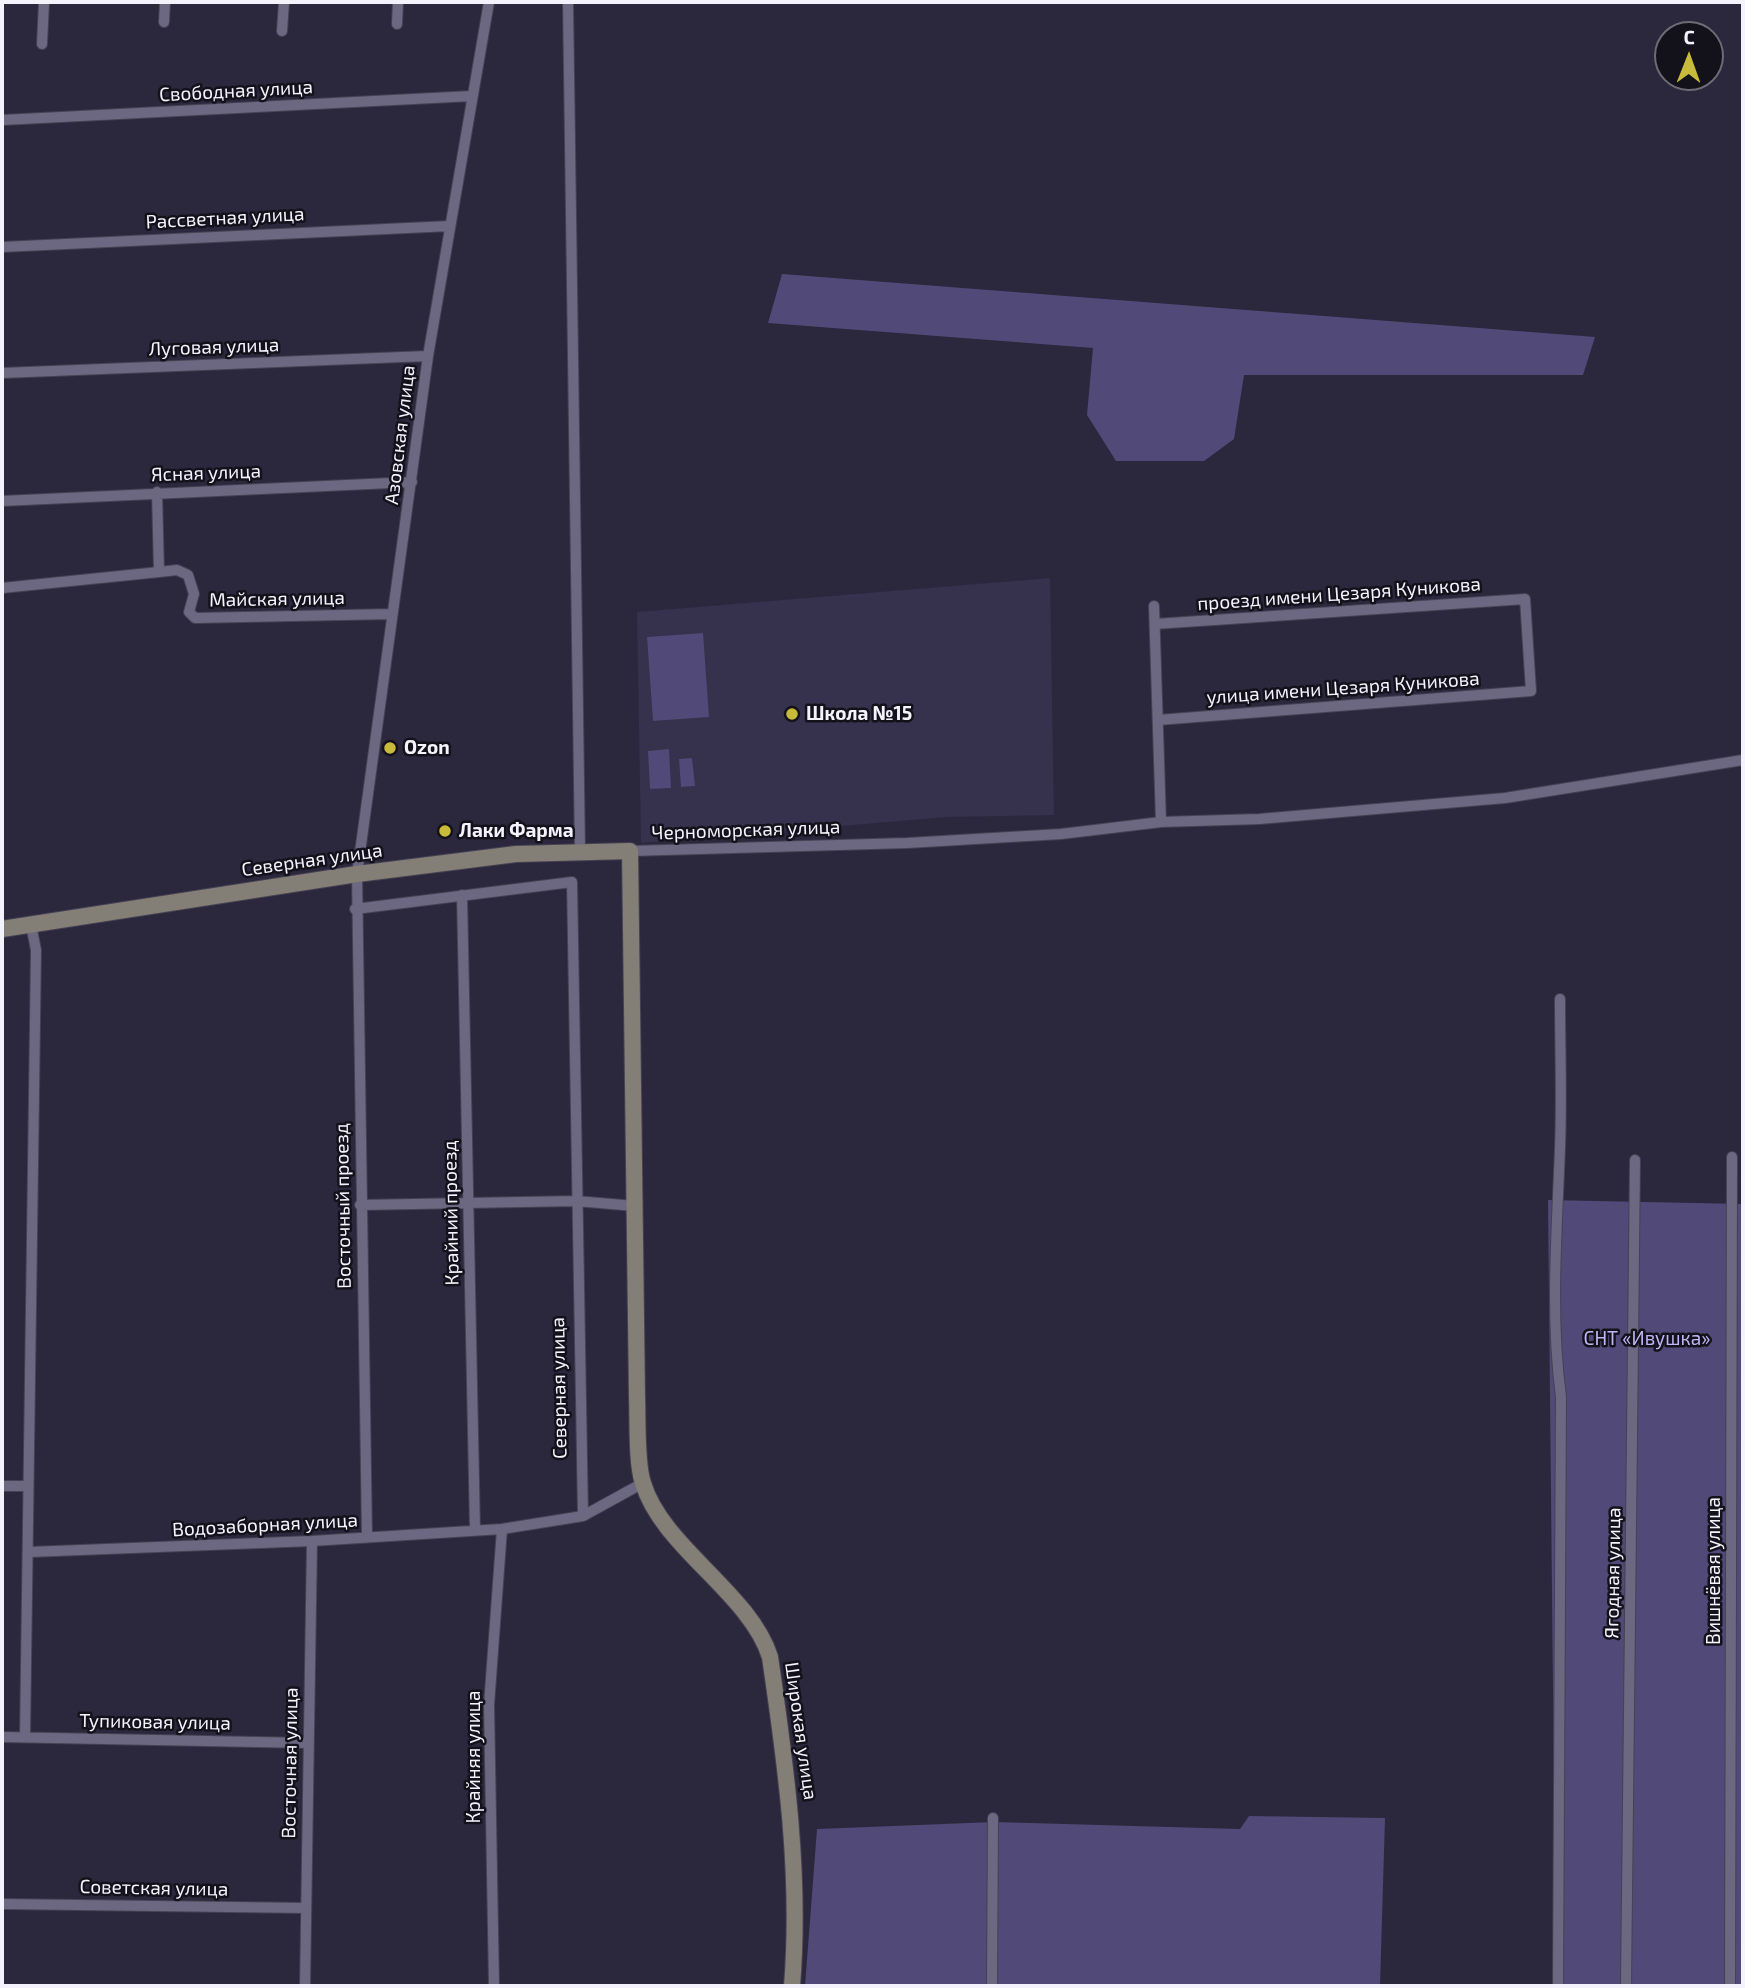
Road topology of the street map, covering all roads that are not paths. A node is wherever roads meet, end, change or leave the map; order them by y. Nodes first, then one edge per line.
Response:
1 (44, 2) edge
2 (165, 2) edge
3 (284, 2) edge
4 (398, 2) edge
5 (489, 2) edge
6 (568, 2) edge
7 (164, 22) dead end
8 (397, 24) dead end
9 (282, 31) dead end
10 (42, 44) dead end
11 (472, 96) junction
12 (2, 120) edge
13 (450, 226) junction
14 (2, 247) edge
15 (428, 356) junction
16 (2, 373) edge
17 (412, 482) junction
18 (157, 492) junction
19 (2, 501) edge
20 (159, 572) junction
21 (2, 588) edge
22 (1154, 606) dead end
23 (392, 614) junction
24 (1155, 624) junction
25 (1531, 691) joint
26 (1158, 720) junction
27 (1743, 760) edge
28 (1161, 822) junction
29 (631, 851) junction
30 (580, 852) junction
31 (357, 874) junction
32 (462, 895) junction
33 (355, 908) junction
34 (31, 925) junction
35 (2, 929) edge
36 (1560, 999) dead end
37 (1732, 1157) dead end
38 (1635, 1160) dead end
39 (576, 1201) junction
40 (468, 1202) junction
41 (360, 1205) junction
42 (635, 1206) junction
43 (643, 1483) junction
44 (2, 1486) edge
45 (28, 1486) junction
46 (583, 1516) junction
47 (502, 1529) junction
48 (475, 1530) junction
49 (367, 1537) junction
50 (312, 1541) junction
51 (29, 1552) junction
52 (2, 1737) edge
53 (25, 1737) junction
54 (307, 1743) junction
55 (993, 1818) dead end
56 (2, 1904) edge
57 (306, 1908) junction
58 (305, 1986) edge
59 (494, 1986) edge
60 (792, 1986) edge
61 (992, 1986) edge
62 (1558, 1986) edge
63 (1626, 1986) edge
64 (1730, 1986) edge

1 - 10 street
2 - 7 street
3 - 9 street
4 - 8 street
5 - 11 street, Азовская улица
6 - 30 street
11 - 12 street, Свободная улица
11 - 13 street, Азовская улица
13 - 14 street, Рассветная улица
13 - 15 street, Азовская улица
15 - 16 street, Луговая улица
15 - 17 street, Азовская улица
17 - 18 street, Ясная улица
17 - 23 street, Азовская улица
18 - 19 street, Ясная улица
18 - 20 street
20 - 21 street
20 - 23 street, Майская улица
22 - 24 street
23 - 31 street, Азовская улица
24 - 25 street, проезд имени Цезаря Куникова
24 - 26 street
25 - 26 street, улица имени Цезаря Куникова
26 - 28 street
27 - 28 street, Черноморская улица
28 - 29 street, Черноморская улица
29 - 30 street, Северная улица
29 - 42 street
30 - 31 street, Северная улица
31 - 33 street, Восточный проезд
31 - 34 street, Северная улица
32 - 33 street
32 - 39 street, Северная улица
32 - 40 street, Крайний проезд
33 - 41 street, Восточный проезд
34 - 35 street, Северная улица
34 - 45 street
36 - 62 street
37 - 64 street, Вишнёвая улица
38 - 63 street, Ягодная улица
39 - 40 street
39 - 42 street
39 - 46 street, Северная улица
40 - 41 street
40 - 48 street, Крайний проезд
41 - 49 street, Восточный проезд
42 - 43 street
43 - 46 street, Водозаборная улица
43 - 60 street, Широкая улица
44 - 45 street
45 - 51 street
46 - 47 street, Водозаборная улица
47 - 48 street, Водозаборная улица
47 - 59 street, Крайняя улица
48 - 49 street, Водозаборная улица
49 - 50 street, Водозаборная улица
50 - 51 street, Водозаборная улица
50 - 54 street, Восточная улица
51 - 53 street
52 - 53 street, Тупиковая улица
53 - 54 street, Тупиковая улица
54 - 57 street, Восточная улица
55 - 61 street
56 - 57 street, Советская улица
57 - 58 street, Восточная улица

